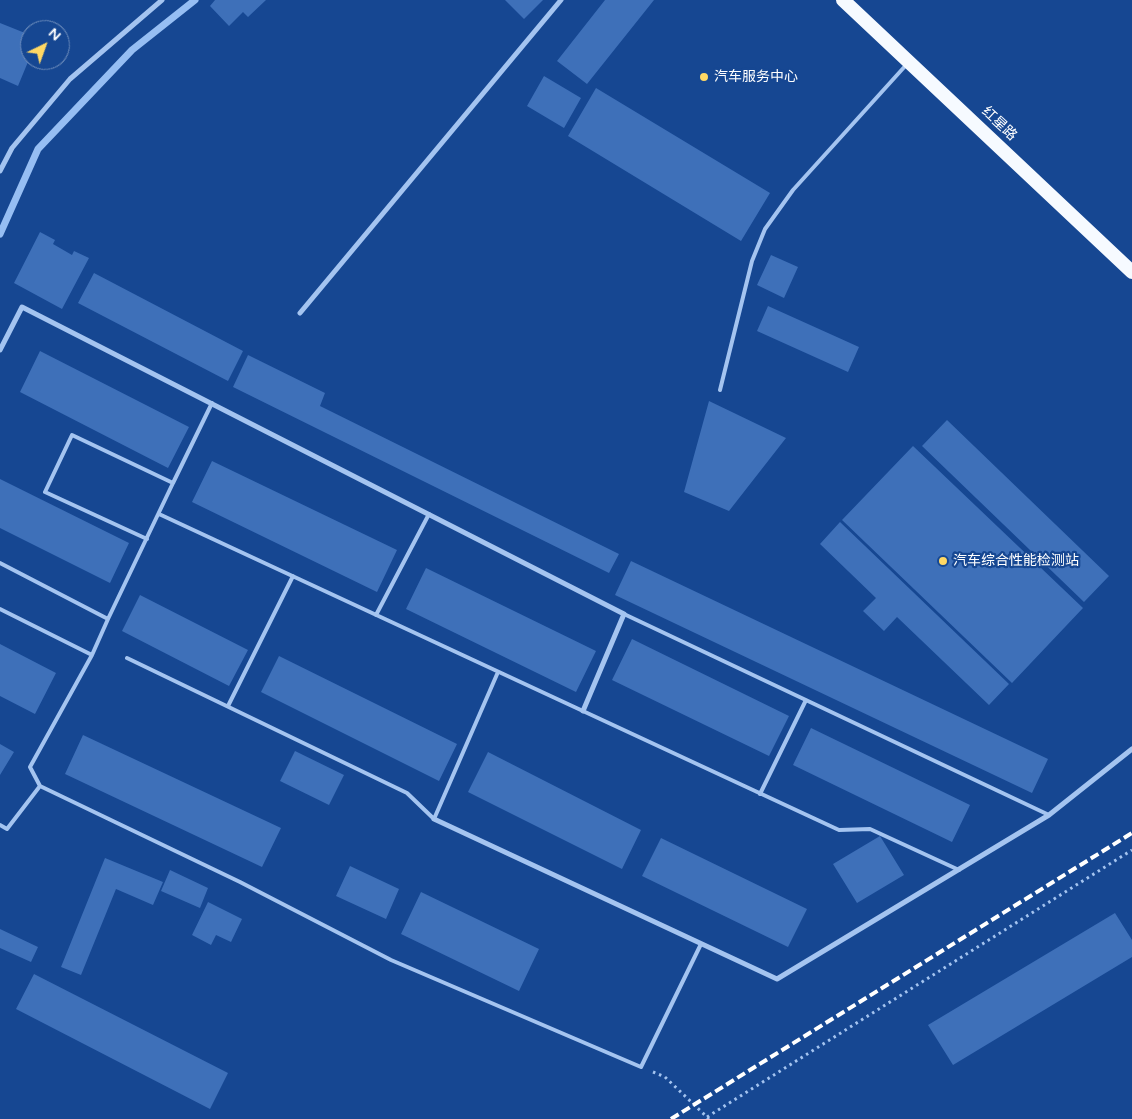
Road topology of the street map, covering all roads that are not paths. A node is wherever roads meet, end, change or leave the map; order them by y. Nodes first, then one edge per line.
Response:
1 (162, 0) edge
2 (561, 0) edge
3 (843, 0) edge
4 (908, 62) junction
5 (0, 171) edge
6 (1132, 272) edge
7 (300, 313) dead end
8 (0, 350) edge
9 (720, 390) dead end
10 (212, 403) junction
11 (173, 484) junction
12 (159, 514) junction
13 (429, 514) junction
14 (147, 539) junction
15 (0, 564) edge
16 (293, 576) junction
17 (0, 608) edge
18 (624, 614) junction
19 (376, 615) junction
20 (108, 619) junction
21 (92, 655) junction
22 (127, 658) dead end
23 (498, 672) junction
24 (806, 700) junction
25 (228, 706) junction
26 (583, 711) junction
27 (1132, 749) edge
28 (40, 786) junction
29 (760, 794) junction
30 (1049, 816) junction
31 (434, 819) junction
32 (0, 826) edge
33 (959, 870) junction
34 (701, 944) junction

1 - 5 street
2 - 7 street
3 - 4 highway, 红星路
4 - 6 highway, 红星路
4 - 9 lane
8 - 10 street
10 - 11 lane
10 - 13 street
11 - 12 lane
11 - 14 lane
12 - 14 lane
12 - 16 lane
13 - 18 street
13 - 19 lane
14 - 20 lane
15 - 20 lane
16 - 19 lane
16 - 25 lane
17 - 21 lane
18 - 24 lane
18 - 26 street
19 - 23 lane
20 - 21 lane
21 - 28 lane
22 - 25 lane
23 - 26 lane
23 - 31 lane
24 - 29 lane
24 - 30 lane
25 - 31 lane
26 - 29 lane
27 - 30 street
28 - 32 lane
28 - 34 lane
29 - 33 lane
30 - 33 street
31 - 34 street
33 - 34 street

